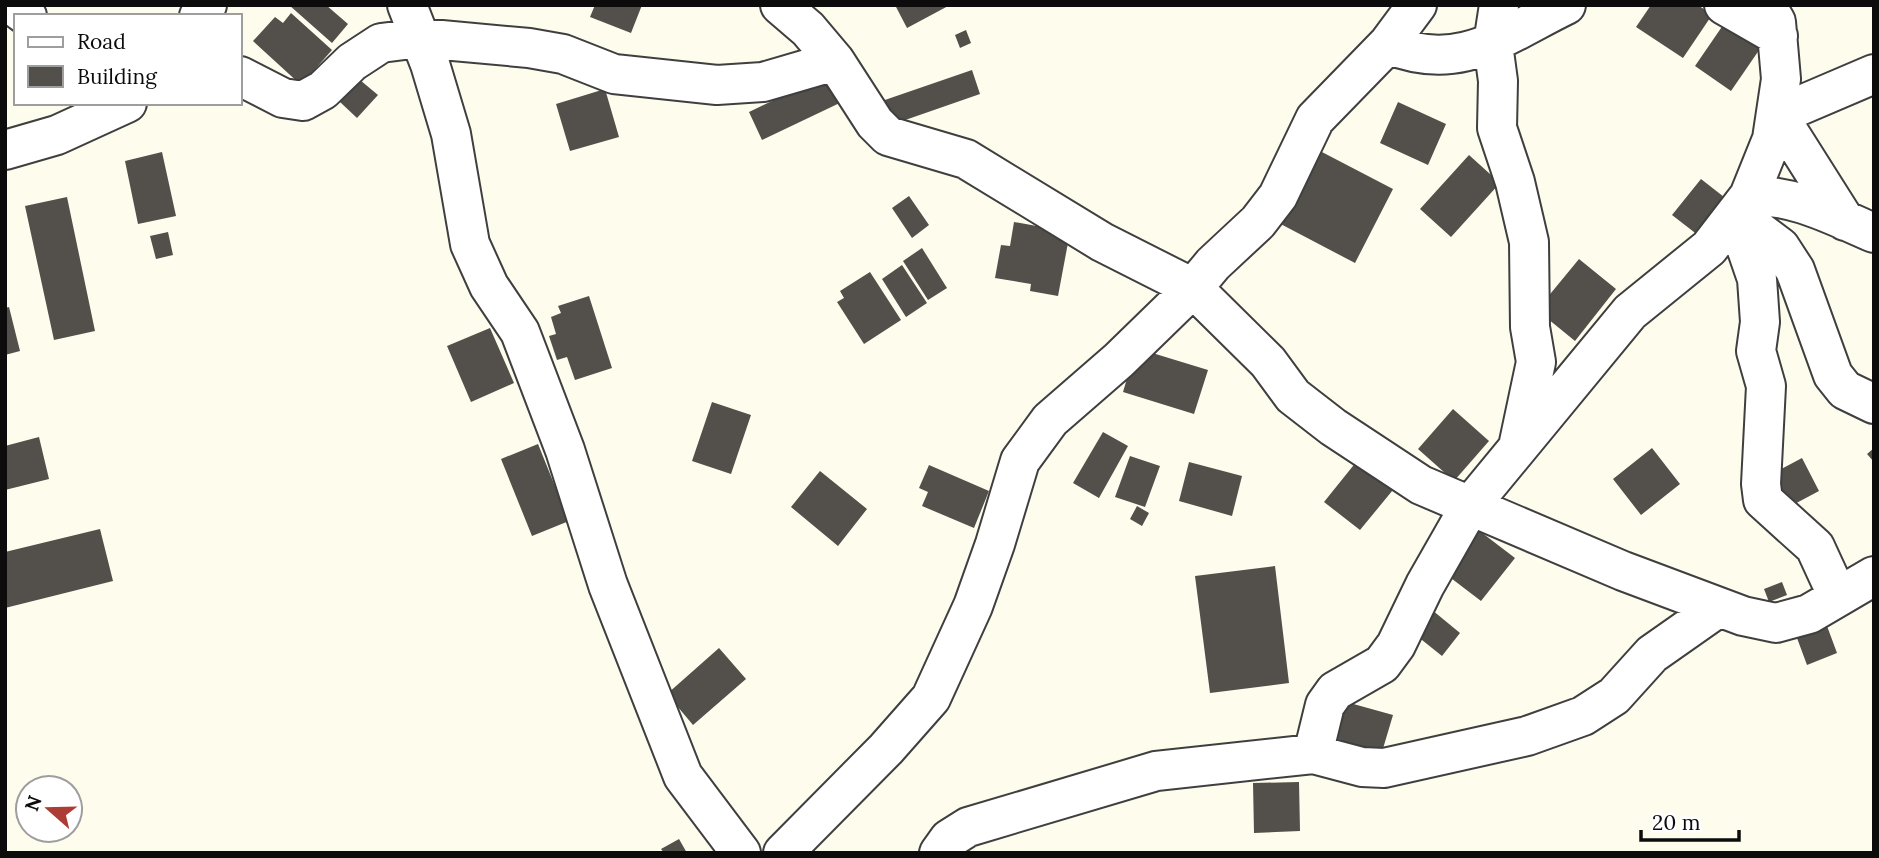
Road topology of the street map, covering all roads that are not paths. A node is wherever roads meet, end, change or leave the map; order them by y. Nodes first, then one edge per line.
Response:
1 (780, 5) edge
2 (1416, 5) edge
3 (1499, 5) edge
4 (1566, 5) edge
5 (1724, 5) edge
6 (413, 21) edge
7 (1772, 21) edge
8 (1388, 44) junction
9 (1493, 44) junction
10 (835, 61) junction
11 (1874, 75) edge
12 (242, 77) edge
13 (123, 105) edge
14 (1777, 115) junction
15 (5, 150) edge
16 (1739, 211) junction
17 (1859, 227) edge
18 (1193, 288) junction
19 (1874, 404) edge
20 (1516, 453) junction
21 (1470, 506) junction
22 (1874, 576) edge
23 (1838, 597) junction
24 (1719, 607) junction
25 (1313, 754) junction
26 (741, 853) edge
27 (783, 853) edge
28 (939, 853) edge

1 - 10 street
2 - 8 street
3 - 9 street
4 - 9 street
5 - 7 street
6 - 10 street
6 - 12 street
6 - 26 street
7 - 14 street
8 - 9 street
8 - 18 street
9 - 20 street
10 - 18 street
11 - 14 street
13 - 15 street
14 - 16 street
14 - 17 street
16 - 17 street
16 - 19 street
16 - 20 street
16 - 23 street
18 - 21 street
18 - 27 street
20 - 21 street
21 - 24 street
21 - 25 street
22 - 23 street
23 - 24 street
24 - 25 street
25 - 28 street

